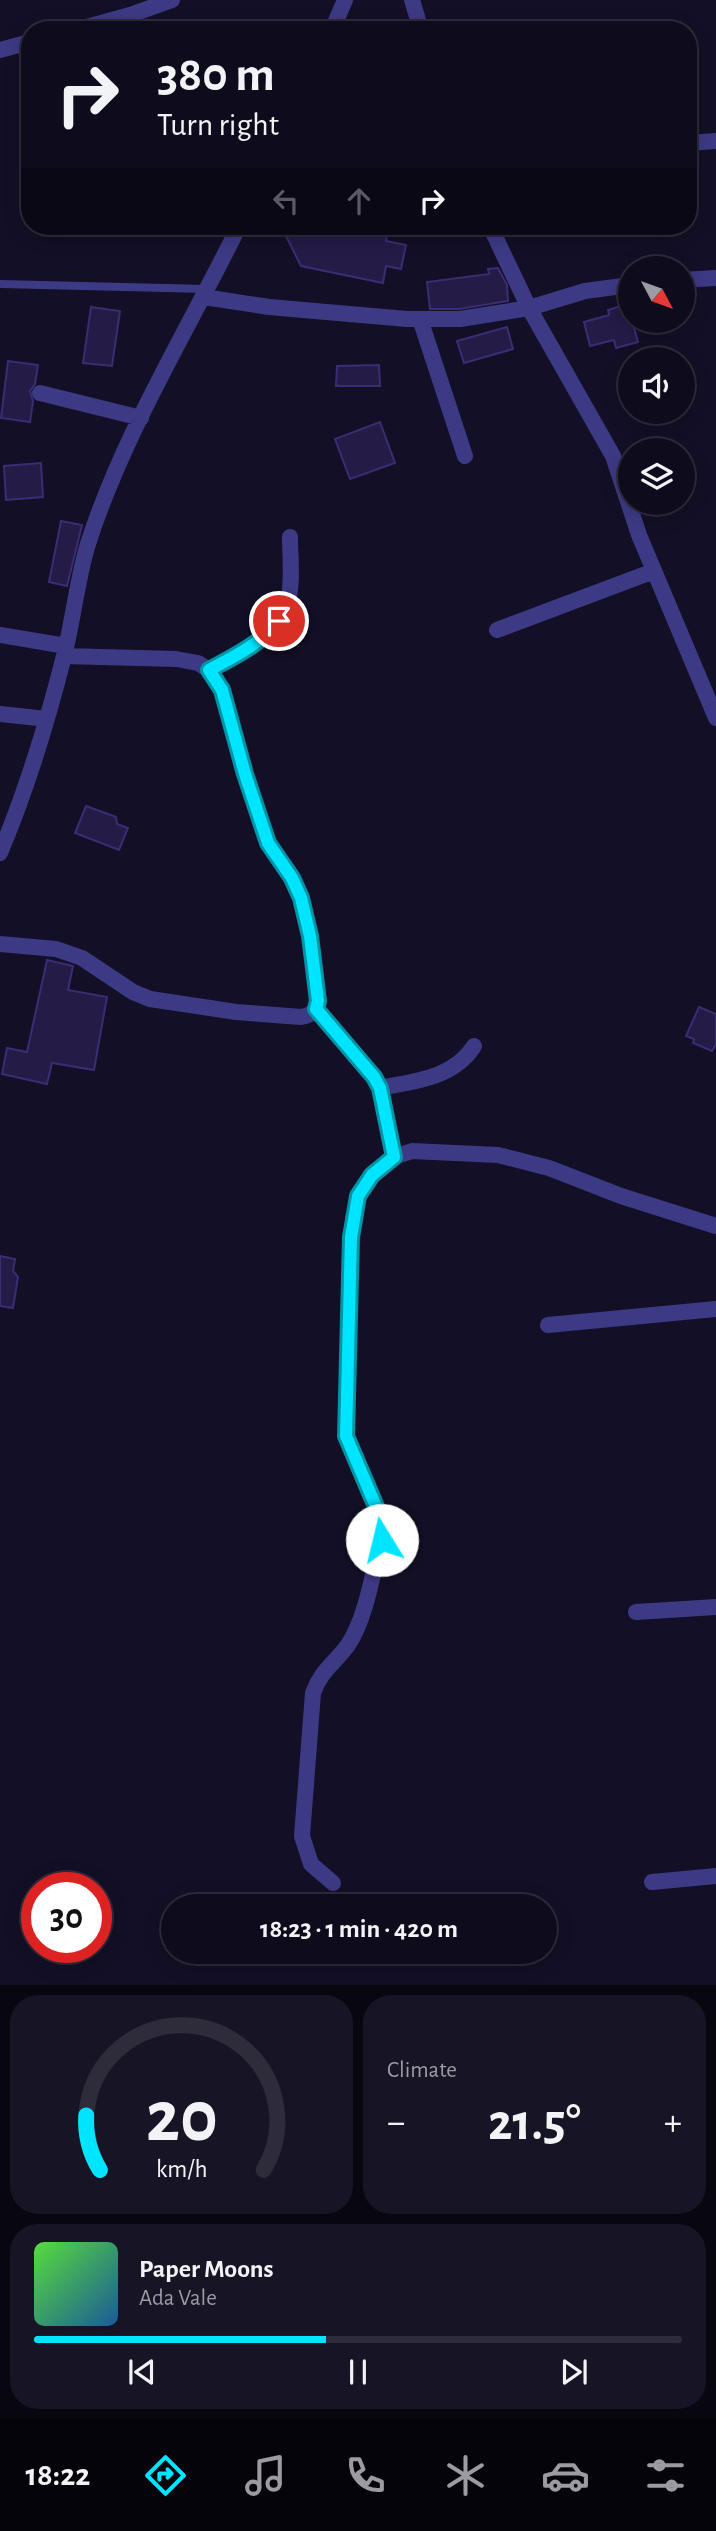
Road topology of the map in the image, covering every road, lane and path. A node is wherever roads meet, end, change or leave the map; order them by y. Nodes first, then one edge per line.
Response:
1 (172, 0) edge
2 (345, 0) edge
3 (412, 0) edge
4 (108, 21) edge
5 (336, 21) edge
6 (418, 21) edge
7 (21, 44) edge
8 (0, 50) edge
9 (716, 141) edge
10 (697, 142) edge
11 (235, 235) edge
12 (494, 235) edge
13 (716, 278) edge
14 (695, 279) edge
15 (0, 284) edge
16 (618, 287) edge
17 (206, 293) junction
18 (529, 308) junction
19 (420, 319) junction
20 (40, 393) dead end
21 (141, 418) junction
22 (465, 456) dead end
23 (290, 537) dead end
24 (654, 571) junction
25 (497, 630) dead end
26 (0, 635) edge
27 (65, 651) junction
28 (209, 670) junction
29 (0, 714) edge
30 (716, 718) edge
31 (47, 719) junction
32 (0, 853) edge
33 (0, 944) edge
34 (316, 1009) junction
35 (474, 1046) dead end
36 (380, 1088) junction
37 (394, 1157) junction
38 (716, 1226) edge
39 (716, 1309) edge
40 (548, 1325) dead end
41 (716, 1607) edge
42 (636, 1612) dead end
43 (716, 1875) edge
44 (652, 1882) dead end
45 (333, 1884) dead end

1 - 4 street
2 - 5 street
3 - 6 street
7 - 8 street
9 - 10 street
11 - 17 street
12 - 18 street
13 - 14 street
15 - 17 lane
16 - 18 street
17 - 19 street
17 - 21 street
18 - 19 street
18 - 24 street
19 - 22 street
20 - 21 street
21 - 27 street
23 - 28 street
24 - 25 street
24 - 30 street
26 - 27 street
27 - 28 street
27 - 31 street
28 - 34 street
29 - 31 street
31 - 32 street
33 - 34 street
34 - 36 street
35 - 36 street
36 - 37 street
37 - 38 street
37 - 45 street
39 - 40 street
41 - 42 street
43 - 44 street

